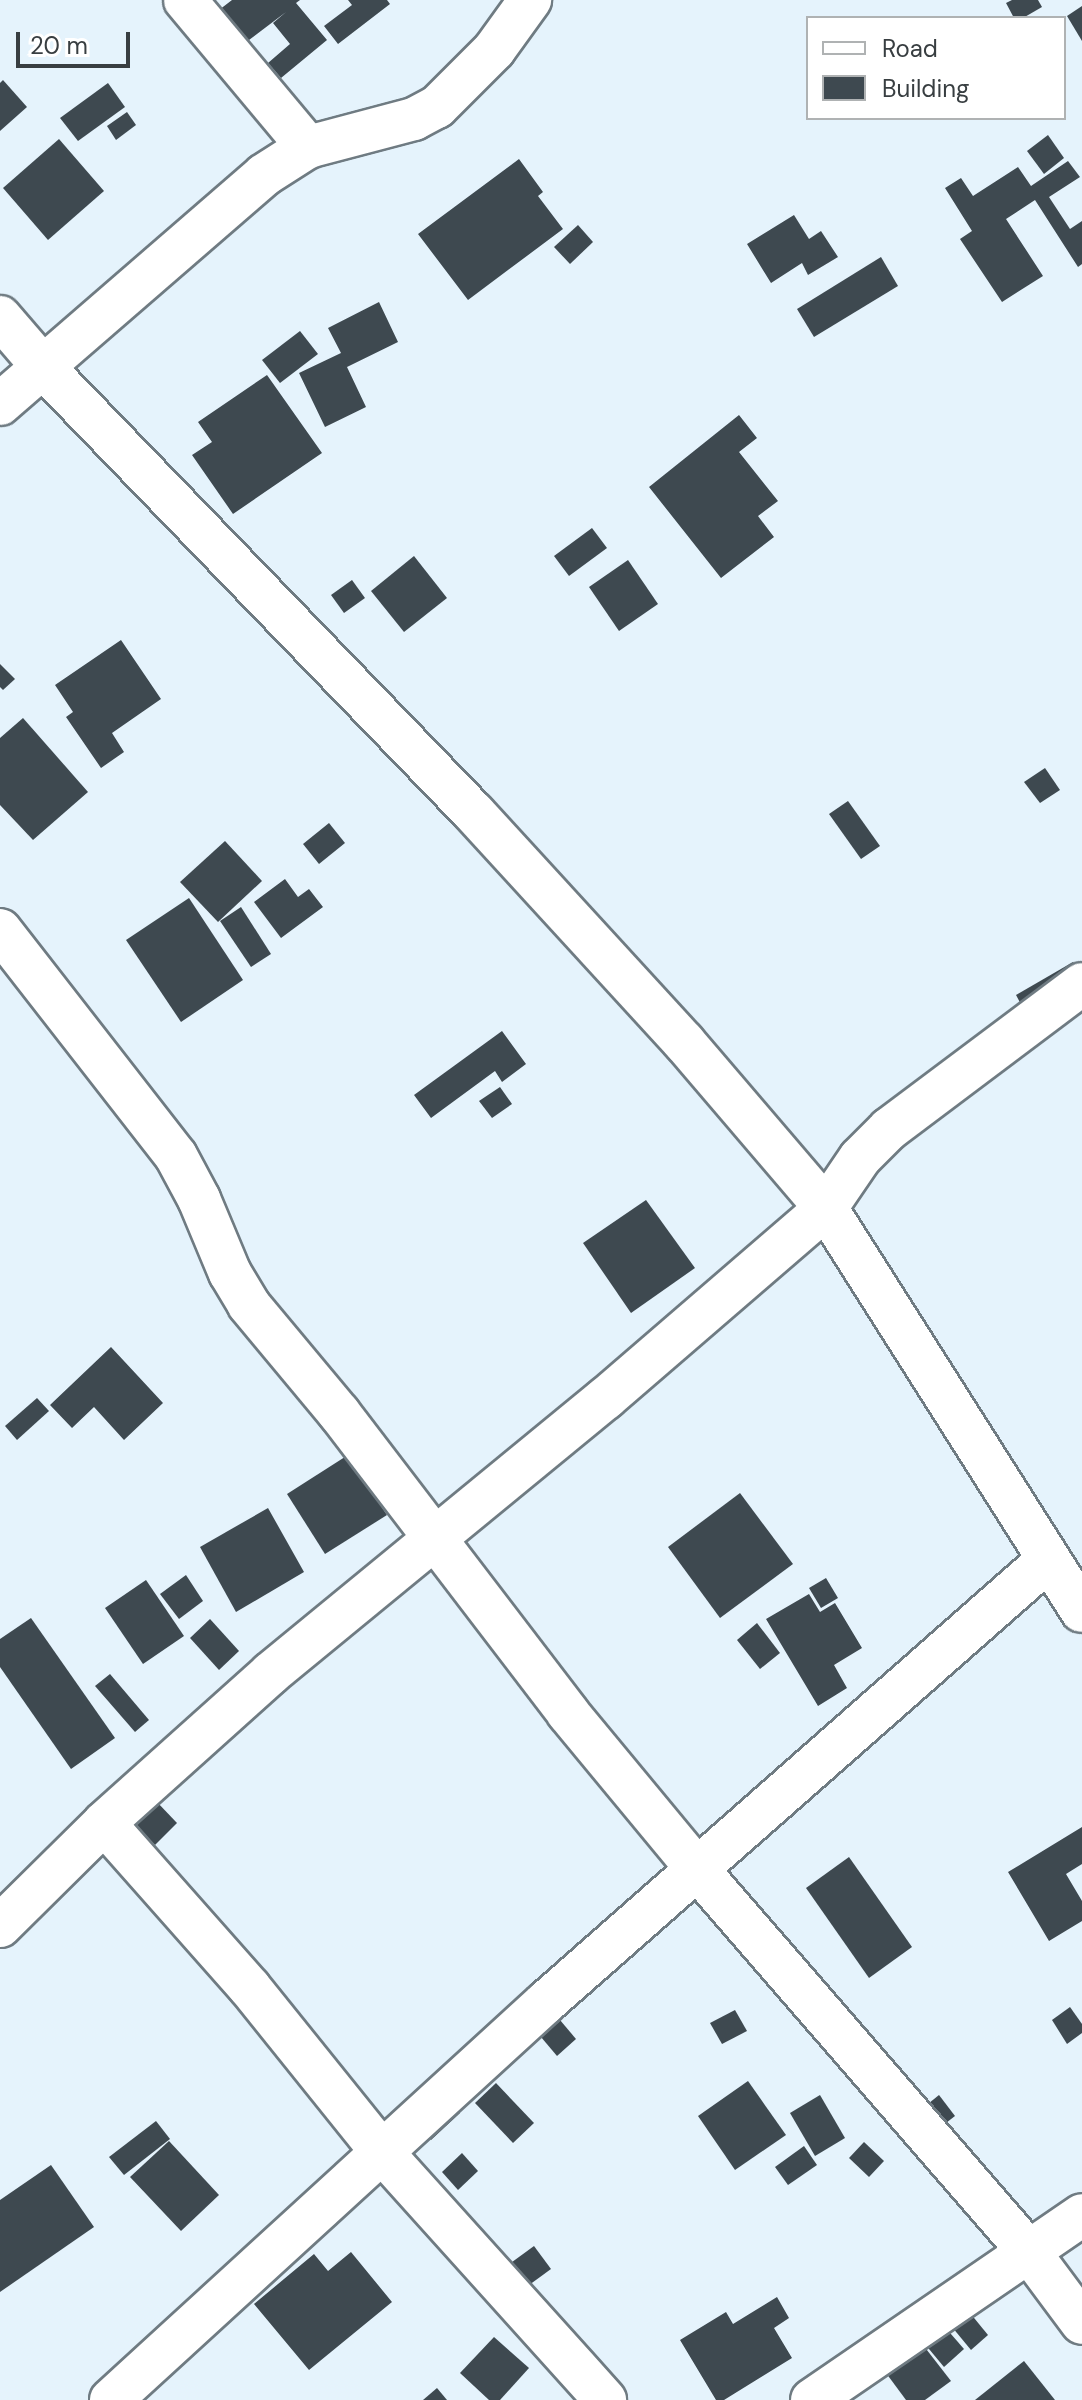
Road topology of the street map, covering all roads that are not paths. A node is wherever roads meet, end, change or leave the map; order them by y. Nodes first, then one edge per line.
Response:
1 (185, 0) edge
2 (530, 0) edge
3 (308, 147) junction
4 (0, 317) edge
5 (43, 367) junction
6 (0, 404) edge
7 (0, 930) edge
8 (1082, 984) edge
9 (826, 1208) junction
10 (433, 1540) junction
11 (1049, 1559) junction
12 (1082, 1611) edge
13 (104, 1823) junction
14 (697, 1869) junction
15 (0, 1926) edge
16 (381, 2151) junction
17 (1082, 2215) edge
18 (1030, 2253) junction
19 (1082, 2323) edge
20 (111, 2400) edge
21 (605, 2400) edge
22 (812, 2400) edge

1 - 3 street
2 - 3 street
3 - 5 street
4 - 5 street
5 - 6 street
5 - 9 street
7 - 10 street
8 - 9 street
9 - 10 street
9 - 11 street
10 - 13 street
10 - 14 street
11 - 12 street
11 - 14 street
13 - 15 street
13 - 16 street
14 - 16 street
14 - 18 street
16 - 20 street
16 - 21 street
17 - 18 street
18 - 19 street
18 - 22 street

